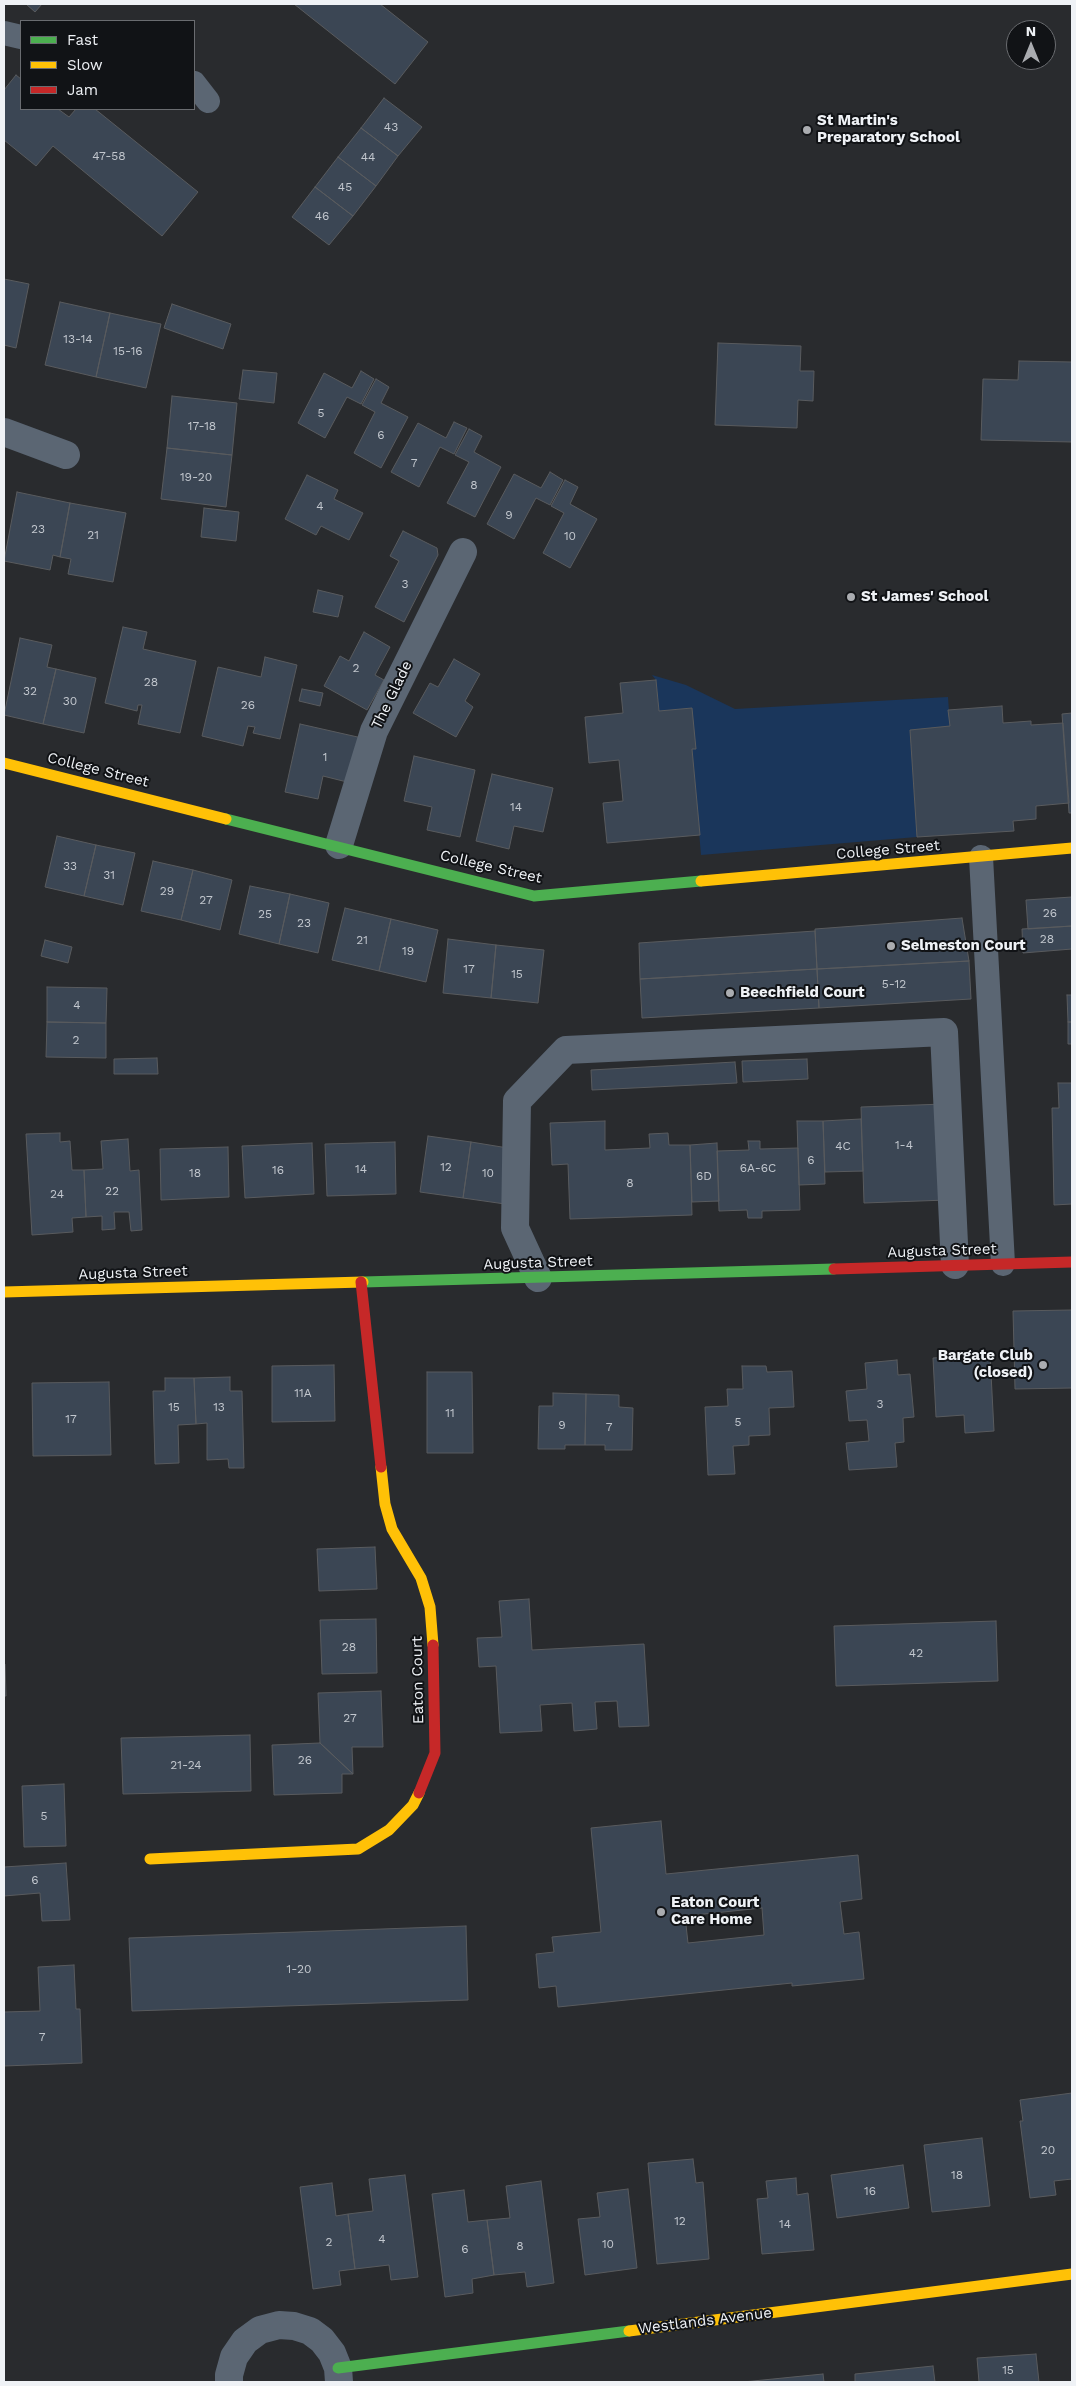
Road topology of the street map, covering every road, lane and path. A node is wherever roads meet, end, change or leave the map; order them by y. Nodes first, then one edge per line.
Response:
1 (4, 32) edge
2 (20, 37) edge
3 (4, 432) edge
4 (66, 455) dead end
5 (464, 552) dead end
6 (4, 767) edge
7 (339, 845) junction
8 (1072, 848) edge
9 (981, 858) junction
10 (1072, 1262) edge
11 (1002, 1264) junction
12 (955, 1265) junction
13 (538, 1278) junction
14 (361, 1282) junction
15 (4, 1292) edge
16 (150, 1859) dead end
17 (1072, 2274) edge
18 (338, 2375) edge
19 (229, 2382) edge

1 - 2 lane
3 - 4 street
5 - 7 street, The Glade
6 - 7 street, College Street
7 - 9 street, College Street
8 - 9 street, College Street
9 - 11 lane
10 - 11 street, Augusta Street
11 - 12 street, Augusta Street
12 - 13 street, Augusta Street
12 - 13 street
13 - 14 street, Augusta Street
14 - 15 street, Augusta Street
14 - 16 street, Eaton Court
17 - 18 street, Westlands Avenue
18 - 19 street, Westlands Avenue

